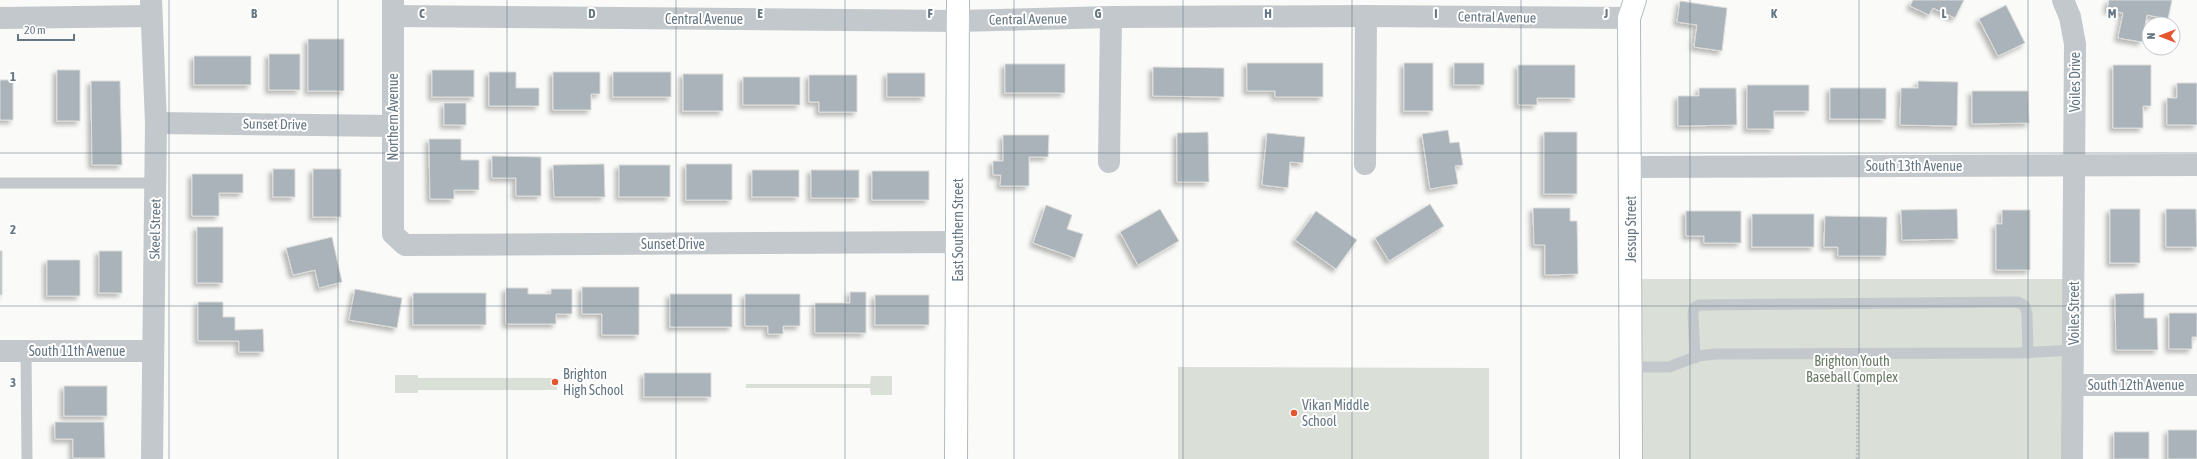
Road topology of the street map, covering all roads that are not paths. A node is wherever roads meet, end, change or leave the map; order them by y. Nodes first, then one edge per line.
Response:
1 (2063, 0) edge
2 (151, 8) edge
3 (393, 8) edge
4 (1632, 9) edge
5 (958, 10) edge
6 (1366, 16) junction
7 (1111, 17) junction
8 (0, 18) edge
9 (156, 123) junction
10 (393, 126) junction
11 (1109, 162) dead end
12 (1365, 164) dead end
13 (2074, 166) junction
14 (2197, 166) edge
15 (1630, 167) junction
16 (0, 183) edge
17 (155, 183) junction
18 (392, 234) joint
19 (958, 242) junction
20 (2074, 350) junction
21 (0, 351) edge
22 (153, 351) junction
23 (26, 352) junction
24 (2028, 353) junction
25 (1694, 358) junction
26 (1631, 367) junction
27 (2074, 385) junction
28 (2197, 385) edge
29 (26, 459) edge
30 (152, 459) edge
31 (956, 459) edge
32 (1631, 459) edge
33 (2072, 459) edge

1 - 13 street, Voiles Drive
2 - 8 street
2 - 9 street, Skeel Street
3 - 5 street, Central Avenue
3 - 10 street, Northern Avenue
4 - 6 street, Central Avenue
4 - 15 street, Jessup Street
5 - 7 street, Central Avenue
5 - 19 street, East Southern Street
6 - 7 street, Central Avenue
6 - 12 street
7 - 11 street
9 - 10 street, Sunset Drive
9 - 17 street, Skeel Street
10 - 18 street, Northern Avenue
13 - 14 street, South 13th Avenue
13 - 15 street, South 13th Avenue
13 - 20 street, Voiles Street
15 - 26 street, Jessup Street
16 - 17 lane
17 - 22 street, Skeel Street
18 - 19 street, Sunset Drive
19 - 31 street, East Southern Street
20 - 24 lane
20 - 27 street, Voiles Street
21 - 23 street, South 11th Avenue
22 - 23 street, South 11th Avenue
22 - 30 street, Skeel Street
23 - 29 lane
24 - 25 lane
24 - 25 lane
25 - 26 lane
26 - 32 street, Jessup Street
27 - 28 street, South 12th Avenue
27 - 33 street, Voiles Street

